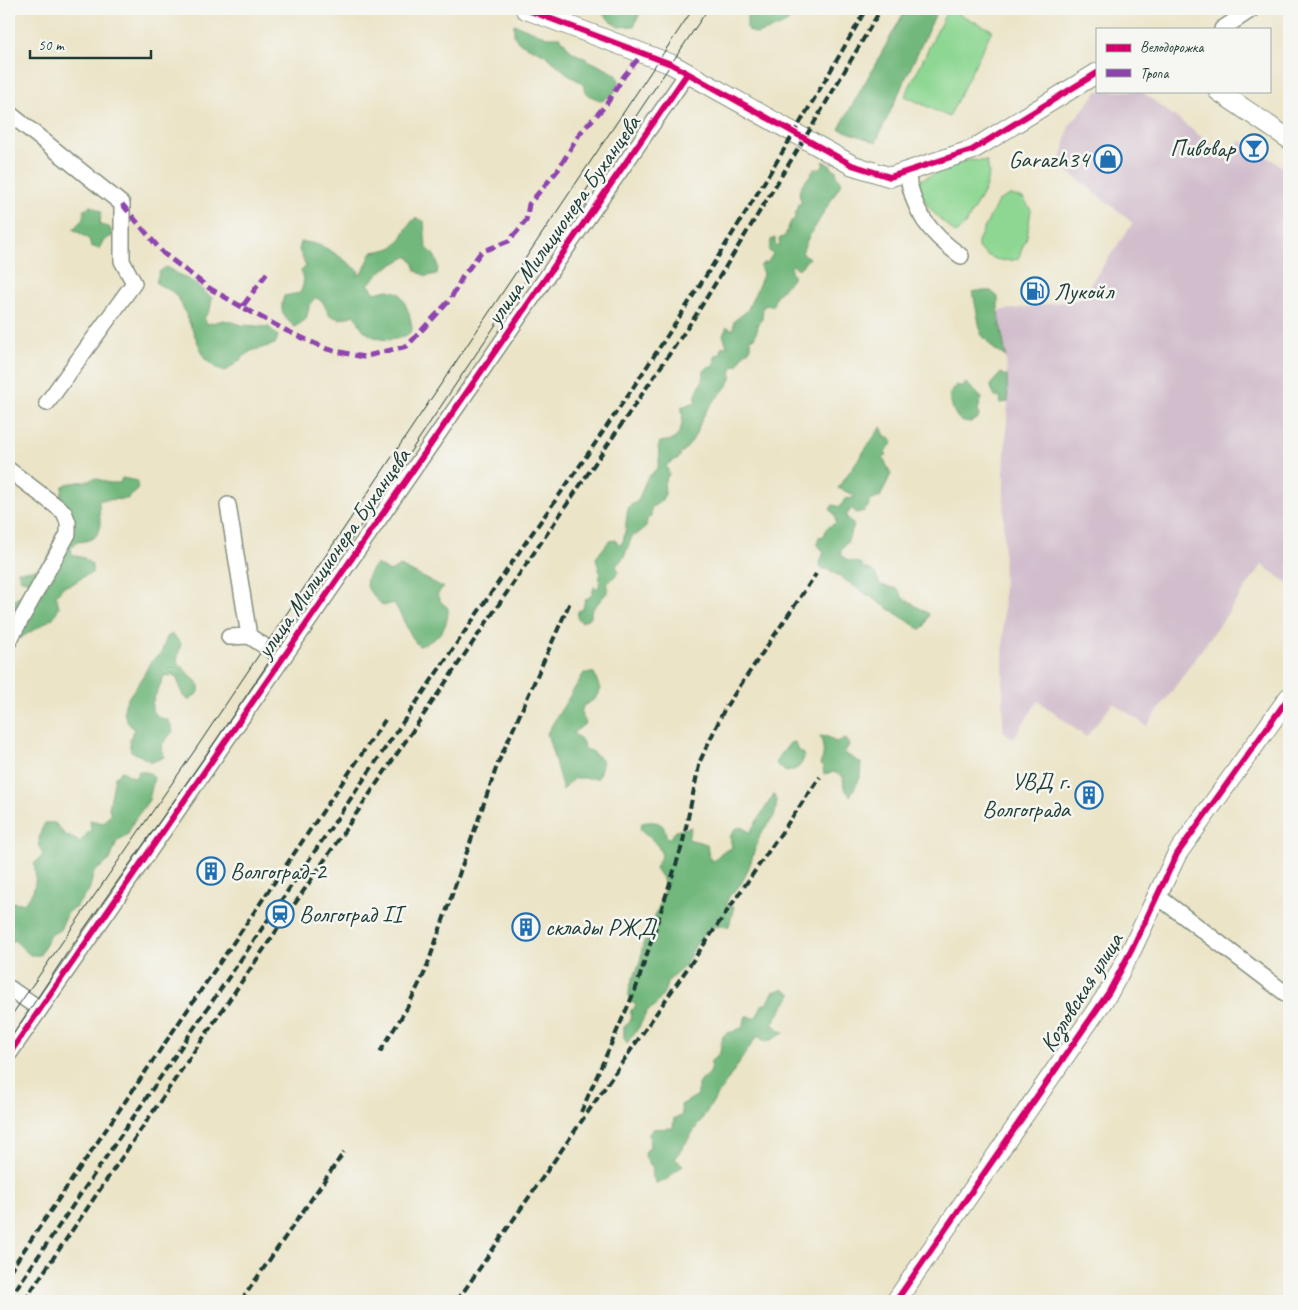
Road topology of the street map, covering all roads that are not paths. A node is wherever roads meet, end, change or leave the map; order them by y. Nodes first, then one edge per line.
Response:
1 (525, 9) edge
2 (1252, 9) edge
3 (1224, 28) edge
4 (687, 74) junction
5 (1096, 74) edge
6 (1219, 92) edge
7 (9, 113) edge
8 (1289, 139) edge
9 (907, 173) junction
10 (961, 256) dead end
11 (47, 403) dead end
12 (9, 470) edge
13 (228, 505) dead end
14 (12, 636) edge
15 (250, 636) junction
16 (229, 637) dead end
17 (283, 658) junction
18 (1289, 697) edge
19 (1156, 895) junction
20 (9, 988) edge
21 (1289, 996) edge
22 (40, 1009) junction
23 (9, 1054) edge
24 (896, 1301) edge

1 - 4 street
2 - 3 street
4 - 9 street
4 - 17 street, улица Милиционера Буханцева
5 - 9 street
6 - 8 street
7 - 11 street
9 - 10 street
12 - 14 street
13 - 15 street
15 - 16 street
15 - 17 street
17 - 22 street, улица Милиционера Буханцева
18 - 19 street, Козловская улица
19 - 21 street
19 - 24 street, Козловская улица
20 - 22 street
22 - 23 street, улица Милиционера Буханцева

